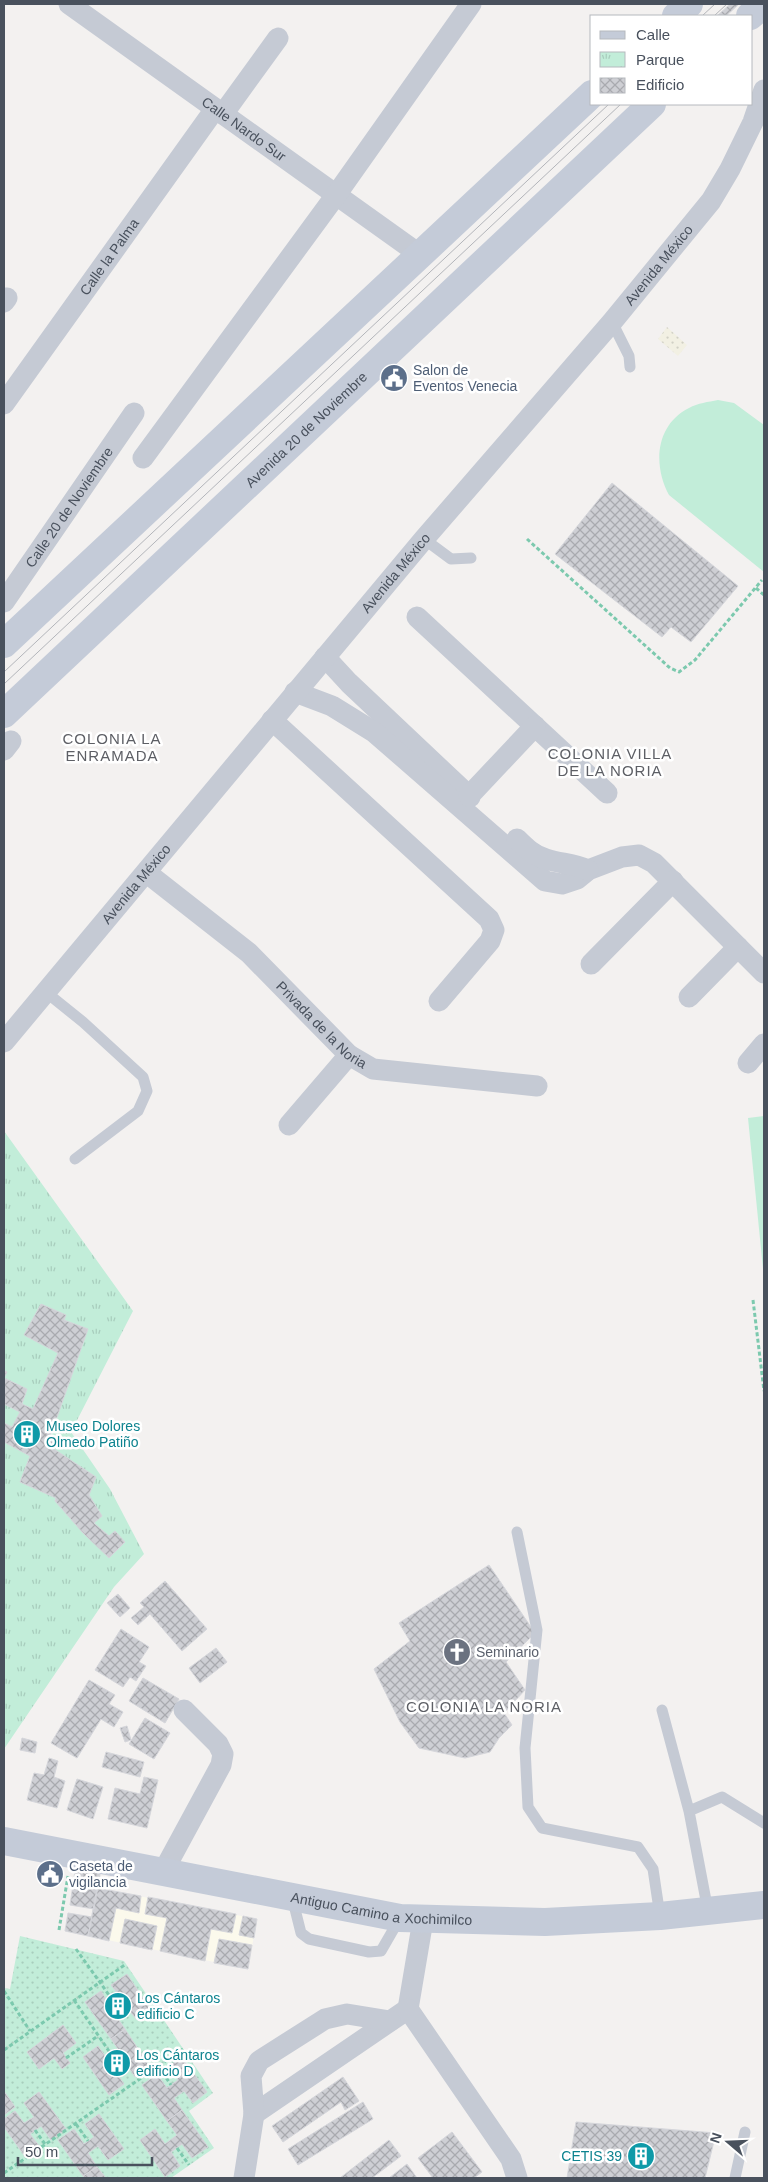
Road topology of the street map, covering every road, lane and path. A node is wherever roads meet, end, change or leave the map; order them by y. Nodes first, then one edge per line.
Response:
1 (70, 4) edge
2 (471, 4) edge
3 (689, 4) edge
4 (764, 4) edge
5 (677, 15) edge
6 (751, 15) edge
7 (278, 38) dead end
8 (764, 90) edge
9 (590, 96) edge
10 (651, 105) edge
11 (219, 111) junction
12 (336, 195) junction
13 (419, 254) junction
14 (612, 322) junction
15 (630, 367) dead end
16 (4, 404) edge
17 (134, 413) dead end
18 (143, 458) dead end
19 (424, 539) junction
20 (527, 539) dead end
21 (471, 558) dead end
22 (762, 580) dead end
23 (756, 588) junction
24 (764, 595) edge
25 (4, 602) edge
26 (417, 617) dead end
27 (4, 644) edge
28 (325, 657) junction
29 (295, 692) junction
30 (4, 714) edge
31 (272, 720) junction
32 (380, 725) junction
33 (535, 726) junction
34 (430, 770) junction
35 (607, 793) dead end
36 (469, 796) junction
37 (493, 826) junction
38 (147, 873) junction
39 (674, 881) junction
40 (738, 947) junction
41 (591, 964) dead end
42 (764, 973) edge
43 (47, 993) junction
44 (689, 997) dead end
45 (439, 1001) dead end
46 (4, 1042) edge
47 (764, 1044) edge
48 (349, 1055) junction
49 (748, 1063) dead end
50 (537, 1086) dead end
51 (288, 1125) dead end
52 (75, 1159) dead end
53 (753, 1300) dead end
54 (764, 1391) edge
55 (517, 1532) dead end
56 (184, 1710) dead end
57 (662, 1710) dead end
58 (689, 1811) junction
59 (764, 1823) edge
60 (4, 1841) edge
61 (72, 1854) junction
62 (163, 1872) junction
63 (292, 1897) junction
64 (764, 1905) edge
65 (719, 1910) junction
66 (660, 1916) junction
67 (411, 1919) junction
68 (764, 1920) edge
69 (59, 1930) dead end
70 (76, 1950) dead end
71 (126, 1964) dead end
72 (100, 1982) junction
73 (4, 1990) edge
74 (74, 2000) junction
75 (114, 2002) dead end
76 (408, 2009) junction
77 (390, 2021) junction
78 (30, 2031) junction
79 (98, 2036) junction
80 (183, 2049) dead end
81 (4, 2050) edge
82 (113, 2057) dead end
83 (66, 2058) dead end
84 (159, 2066) junction
85 (172, 2085) dead end
86 (254, 2114) junction
87 (76, 2124) junction
88 (35, 2130) dead end
89 (745, 2132) dead end
90 (88, 2141) dead end
91 (45, 2144) junction
92 (176, 2148) dead end
93 (189, 2165) dead end
94 (4, 2174) edge
95 (244, 2178) edge
96 (517, 2178) edge
97 (735, 2178) edge

1 - 11 street, Calle Nardo Sur
2 - 12 street
3 - 5 main road
4 - 6 main road
7 - 11 street, Calle la Palma
8 - 14 street, Avenida México
9 - 13 main road
10 - 30 main road, Avenida 20 de Noviembre
11 - 12 street, Calle Nardo Sur
11 - 16 street, Calle la Palma
12 - 13 street, Calle Nardo Sur
12 - 18 street
13 - 27 main road
14 - 15 lane
14 - 19 street, Avenida México
17 - 25 street, Calle 20 de Noviembre
19 - 21 lane
19 - 28 street, Avenida México
20 - 23 path
22 - 23 path
23 - 24 path
26 - 33 street
28 - 29 street, Avenida México
28 - 32 street
29 - 31 street, Avenida México
29 - 32 street
31 - 38 street, Avenida México
31 - 45 street
32 - 34 street
33 - 35 street
33 - 36 street
34 - 36 street
34 - 37 street
36 - 37 street
37 - 39 street
38 - 43 street, Avenida México
38 - 48 street, Privada de la Noria
39 - 40 street
39 - 41 street
40 - 42 street
40 - 44 street
43 - 46 street, Avenida México
43 - 52 lane
47 - 49 street
48 - 50 street, Privada de la Noria
48 - 51 street
53 - 54 path
55 - 66 lane
56 - 62 street
57 - 58 lane
58 - 59 lane
58 - 65 lane
60 - 61 main road, Antiguo Camino a Xochimilco
61 - 62 main road, Antiguo Camino a Xochimilco
61 - 69 path
62 - 63 main road, Antiguo Camino a Xochimilco
63 - 67 main road, Antiguo Camino a Xochimilco
63 - 67 lane
64 - 65 main road, Antiguo Camino a Xochimilco
65 - 66 main road, Antiguo Camino a Xochimilco
65 - 68 street
66 - 67 main road, Antiguo Camino a Xochimilco
67 - 76 street
70 - 72 path
71 - 72 path
72 - 74 path
72 - 75 path
73 - 78 path
74 - 78 path
74 - 79 path
76 - 77 street
76 - 96 street
77 - 86 street
77 - 86 street
78 - 81 path
79 - 82 path
79 - 83 path
80 - 84 path
84 - 85 path
84 - 87 path
86 - 95 street
87 - 90 path
87 - 91 path
88 - 91 path
89 - 97 lane
91 - 94 path
92 - 93 path

